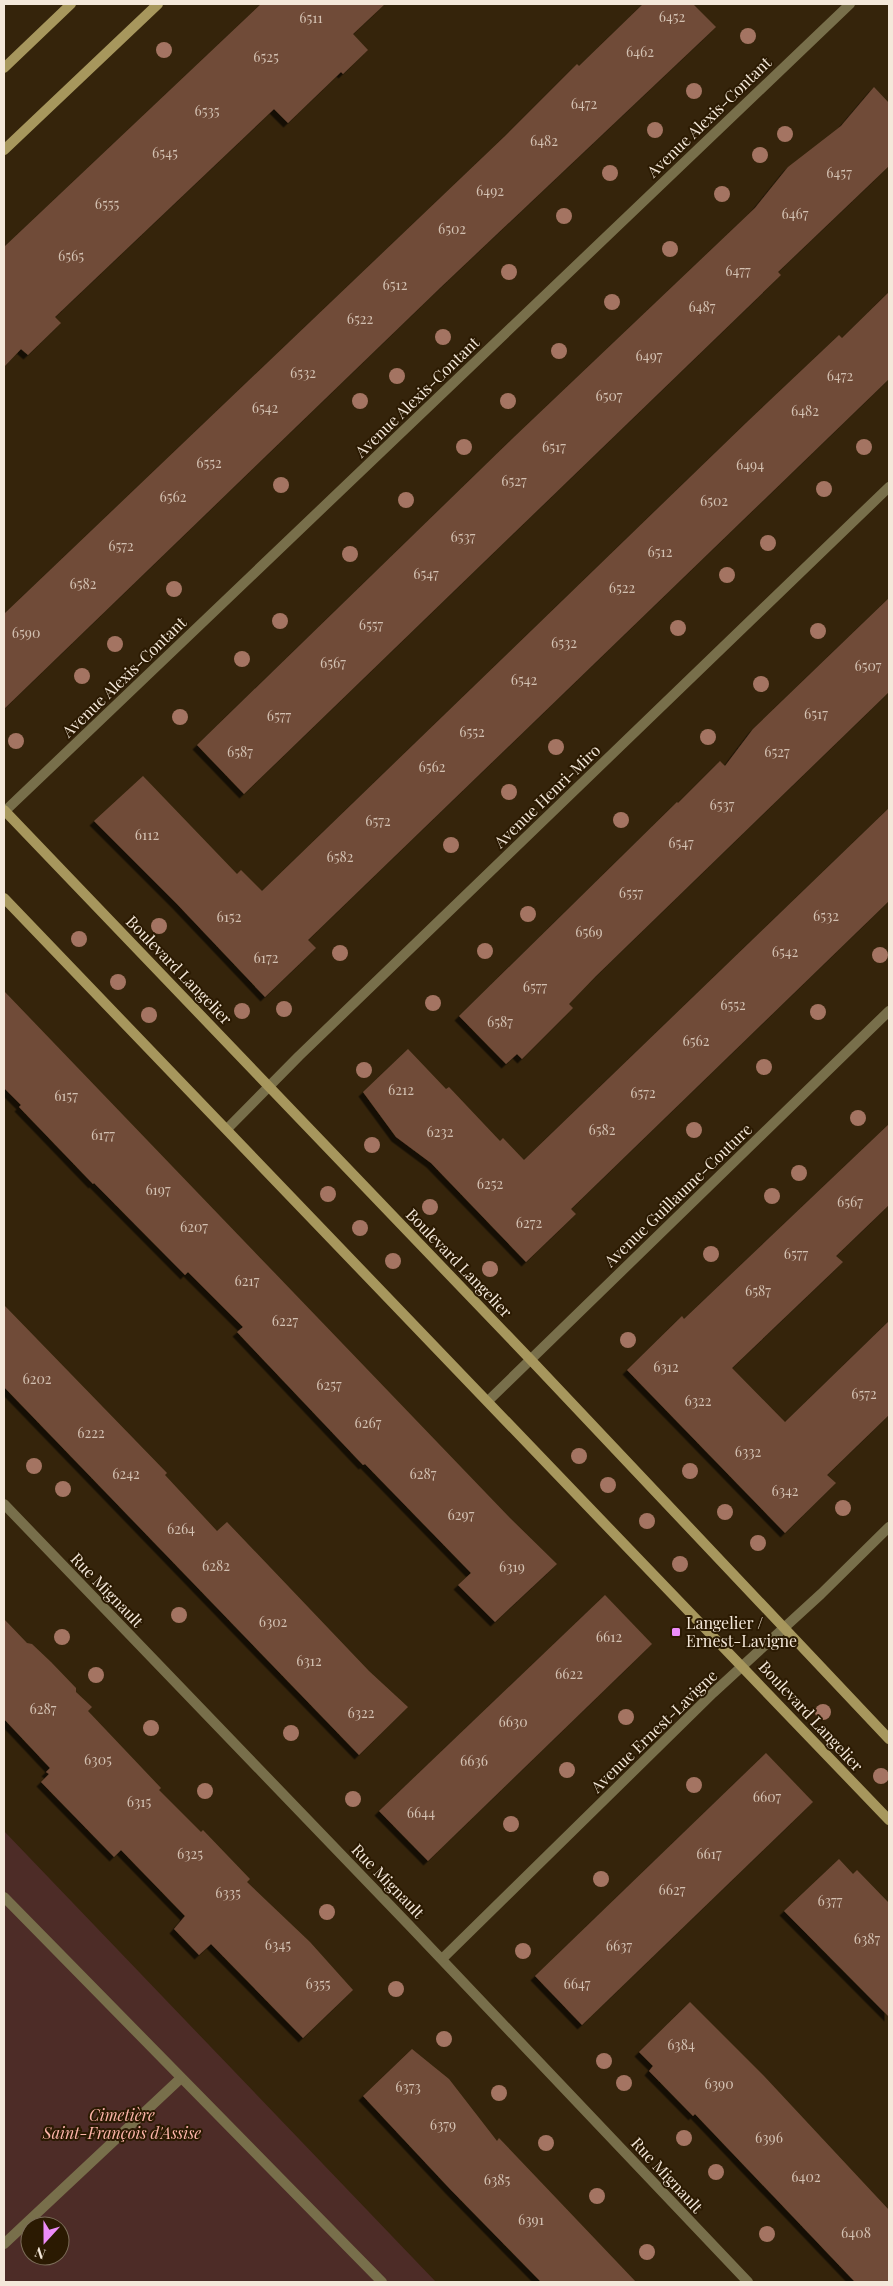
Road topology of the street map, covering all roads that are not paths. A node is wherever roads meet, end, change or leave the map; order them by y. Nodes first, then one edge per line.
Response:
1 (71, 4) edge
2 (158, 4) edge
3 (850, 4) edge
4 (4, 68) edge
5 (4, 150) edge
6 (889, 486) edge
7 (4, 811) edge
8 (4, 898) edge
9 (889, 1011) edge
10 (270, 1086) junction
11 (227, 1129) junction
12 (530, 1359) junction
13 (488, 1400) junction
14 (4, 1504) edge
15 (889, 1527) edge
16 (785, 1628) junction
17 (743, 1666) junction
18 (889, 1739) edge
19 (889, 1820) edge
20 (4, 1898) edge
21 (442, 1959) junction
22 (181, 2078) junction
23 (4, 2244) edge
24 (382, 2282) edge
25 (748, 2282) edge

1 - 4 main road
2 - 5 main road
3 - 7 street, Avenue Alexis-Contant
6 - 10 street, Avenue Henri-Miro
7 - 10 main road, Boulevard Langelier
8 - 11 main road, Boulevard Langelier
9 - 12 street, Avenue Guillaume-Couture
10 - 11 street, Avenue Henri-Miro
10 - 12 main road, Boulevard Langelier
11 - 13 main road, Boulevard Langelier
12 - 13 street, Avenue Guillaume-Couture
12 - 16 main road, Boulevard Langelier
13 - 17 main road, Boulevard Langelier
14 - 21 street, Rue Mignault
15 - 16 street, Avenue Ernest-Lavigne
16 - 17 street, Avenue Ernest-Lavigne
16 - 18 main road, Boulevard Langelier
17 - 19 main road, Boulevard Langelier
17 - 21 street, Avenue Ernest-Lavigne
20 - 22 street
21 - 25 street, Rue Mignault
22 - 23 street
22 - 24 street

